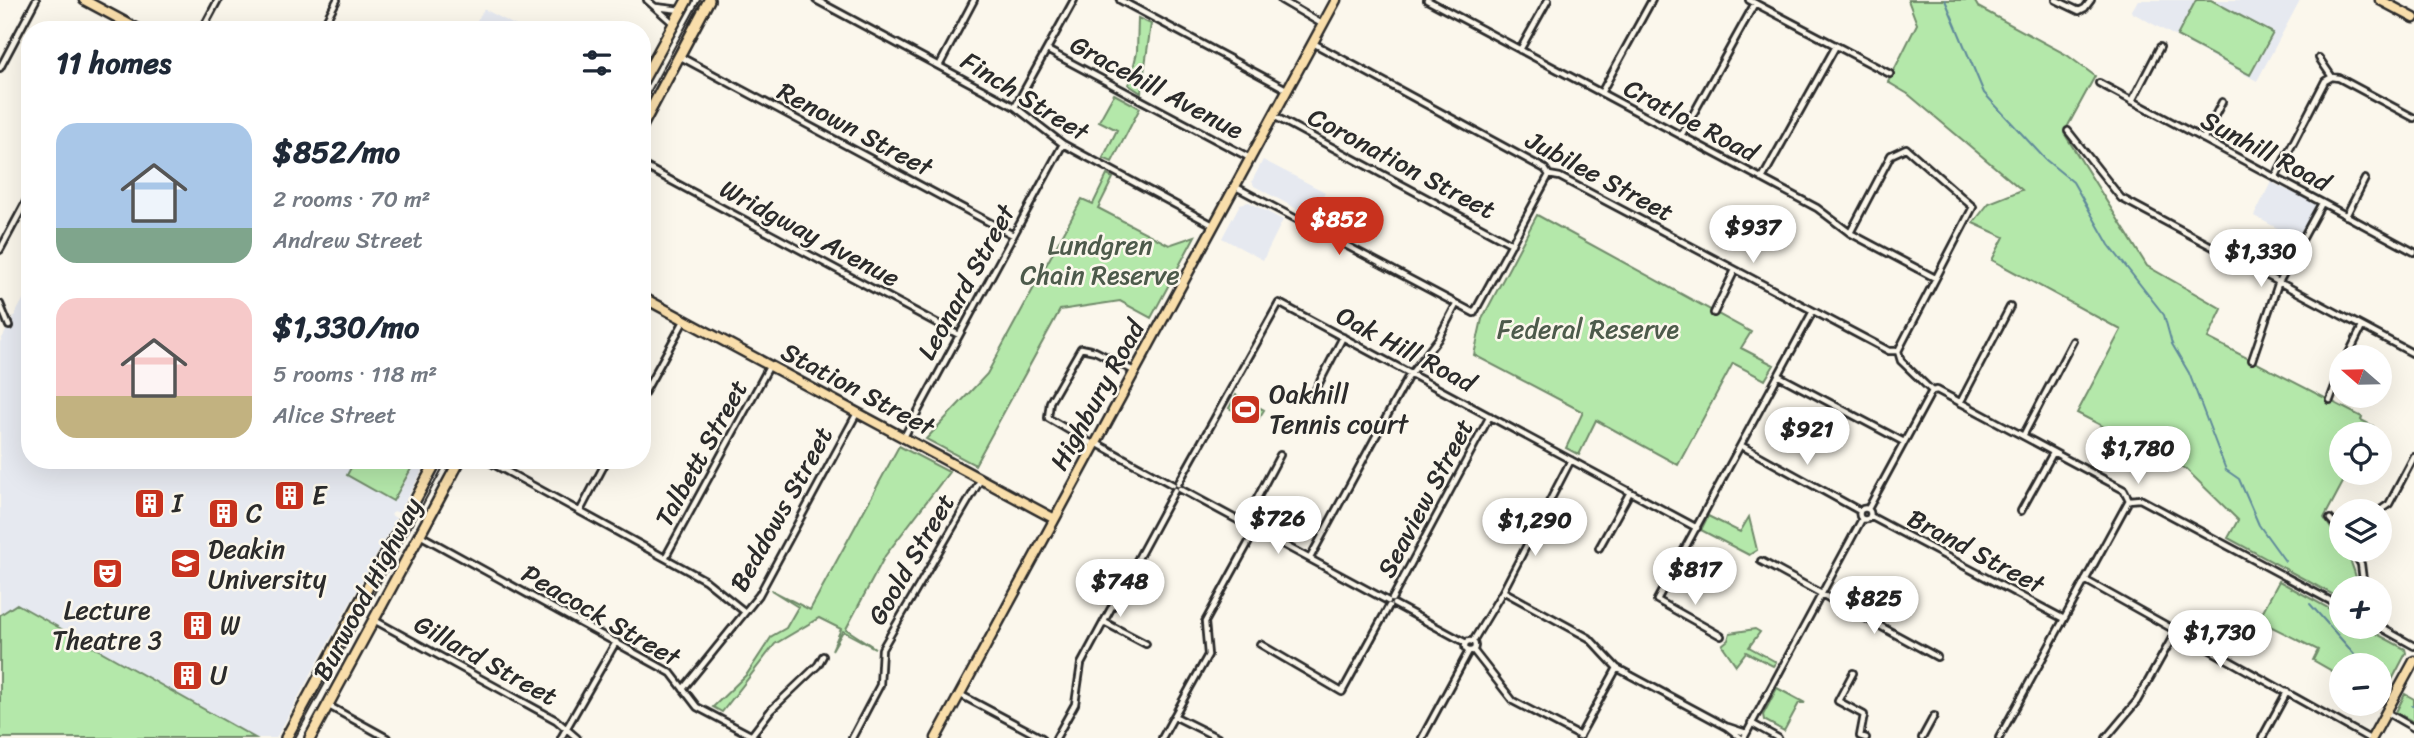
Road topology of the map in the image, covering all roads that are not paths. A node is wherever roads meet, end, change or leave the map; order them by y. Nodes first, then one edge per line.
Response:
1 (36, 0) edge
2 (84, 0) edge
3 (218, 0) edge
4 (337, 0) edge
5 (647, 0) edge
6 (687, 0) edge
7 (709, 0) edge
8 (816, 0) edge
9 (974, 0) edge
10 (1074, 0) edge
11 (1120, 0) edge
12 (1280, 0) edge
13 (1336, 0) edge
14 (1427, 0) edge
15 (1548, 0) edge
16 (1652, 0) edge
17 (1749, 0) edge
18 (2056, 0) edge
19 (2091, 0) edge
20 (2380, 0) edge
21 (101, 4) edge
22 (1755, 4) junction
23 (656, 7) junction
24 (681, 10) junction
25 (2414, 18) edge
26 (25, 21) edge
27 (118, 21) edge
28 (207, 21) edge
29 (326, 21) edge
30 (674, 24) junction
31 (1323, 24) junction
32 (21, 28) edge
33 (1313, 43) junction
34 (1836, 46) junction
35 (2160, 47) dead end
36 (1047, 50) junction
37 (1520, 50) junction
38 (679, 56) junction
39 (2319, 58) dead end
40 (651, 66) edge
41 (939, 66) junction
42 (0, 68) edge
43 (1889, 74) dead end
44 (2332, 77) junction
45 (2099, 83) dead end
46 (1287, 90) junction
47 (1601, 93) junction
48 (2132, 101) junction
49 (2222, 102) dead end
50 (1015, 107) junction
51 (651, 109) edge
52 (1273, 116) junction
53 (2414, 118) edge
54 (2068, 131) dead end
55 (1681, 136) junction
56 (2203, 139) junction
57 (1063, 145) junction
58 (1250, 159) junction
59 (651, 170) edge
60 (1549, 175) junction
61 (2274, 178) junction
62 (1762, 179) junction
63 (2365, 179) dead end
64 (1234, 186) junction
65 (2322, 203) junction
66 (21, 211) edge
67 (2346, 216) junction
68 (1213, 225) junction
69 (1850, 233) junction
70 (1013, 235) junction
71 (1512, 244) junction
72 (0, 250) edge
73 (2414, 252) edge
74 (1735, 270) junction
75 (1934, 278) junction
76 (2278, 284) junction
77 (651, 302) edge
78 (0, 304) edge
79 (1456, 305) junction
80 (2010, 307) dead end
81 (1814, 311) junction
82 (1714, 313) dead end
83 (685, 319) junction
84 (9, 326) dead end
85 (2362, 327) junction
86 (959, 335) junction
87 (1343, 337) junction
88 (2073, 341) dead end
89 (2353, 345) edge
90 (1898, 351) junction
91 (2414, 354) edge
92 (2252, 360) dead end
93 (770, 365) junction
94 (1134, 371) junction
95 (1411, 373) junction
96 (1779, 376) junction
97 (651, 381) edge
98 (1932, 391) junction
99 (1313, 395) dead end
100 (1960, 403) junction
101 (858, 412) junction
102 (1490, 416) junction
103 (2023, 436) junction
104 (904, 437) junction
105 (1903, 442) junction
106 (1094, 444) junction
107 (1742, 446) junction
108 (2053, 453) junction
109 (1280, 455) dead end
110 (2413, 459) edge
111 (1571, 460) junction
112 (433, 469) edge
113 (455, 469) edge
114 (503, 469) edge
115 (602, 469) edge
116 (981, 479) junction
117 (1177, 487) junction
118 (1630, 492) junction
119 (2392, 499) edge
120 (2129, 500) junction
121 (1868, 509) junction
122 (580, 511) junction
123 (1860, 511) junction
124 (2021, 511) dead end
125 (1870, 516) junction
126 (1053, 518) junction
127 (1863, 519) junction
128 (1244, 523) junction
129 (1697, 527) junction
130 (1256, 529) junction
131 (420, 535) junction
132 (1600, 548) dead end
133 (665, 558) junction
134 (1310, 558) junction
135 (1761, 561) dead end
136 (2085, 580) junction
137 (1503, 591) junction
138 (1822, 594) junction
139 (2329, 600) edge
140 (1391, 602) junction
141 (745, 612) junction
142 (373, 619) junction
143 (2064, 619) junction
144 (1104, 622) junction
145 (2176, 631) junction
146 (2392, 634) edge
147 (1721, 636) dead end
148 (1473, 641) junction
149 (616, 642) junction
150 (1466, 643) junction
151 (1146, 644) dead end
152 (1260, 644) dead end
153 (2414, 646) edge
154 (1471, 650) junction
155 (823, 656) dead end
156 (1937, 657) dead end
157 (2414, 661) edge
158 (1617, 668) junction
159 (1853, 673) dead end
160 (2410, 676) edge
161 (683, 689) junction
162 (2287, 692) junction
163 (960, 694) junction
164 (2392, 703) edge
165 (328, 706) junction
166 (2392, 715) edge
167 (1174, 716) junction
168 (1934, 716) dead end
169 (2384, 716) edge
170 (1751, 723) junction
171 (2414, 728) edge
172 (566, 729) junction
173 (1744, 736) edge
174 (753, 737) edge
175 (1579, 737) edge
176 (1862, 737) edge
177 (286, 738) edge
178 (310, 738) edge
179 (387, 738) edge
180 (561, 738) edge
181 (577, 738) edge
182 (852, 738) edge
183 (936, 738) edge
184 (1042, 738) edge
185 (1056, 738) edge
186 (1162, 738) edge
187 (1218, 738) edge
188 (1422, 738) edge
189 (1778, 738) edge
190 (1922, 738) edge
191 (1999, 738) edge
192 (2106, 738) edge
193 (2262, 738) edge
194 (2370, 738) edge

1 - 26 street
2 - 21 main road
3 - 28 street
4 - 29 street
5 - 23 street
6 - 24 highway
7 - 38 highway
8 - 41 street, Finch Street
9 - 41 street
10 - 36 street
11 - 46 street
12 - 31 street
13 - 31 main road, Highbury Road
14 - 37 street, Cratloe Road
15 - 37 street
16 - 47 street
17 - 22 street
18 - 19 street
20 - 25 main road
21 - 27 main road
22 - 34 street
22 - 55 street
23 - 24 street
23 - 30 street
24 - 30 highway
30 - 40 highway
31 - 33 main road, Highbury Road
32 - 42 street
33 - 46 main road, Highbury Road
33 - 60 street, Jubilee Street
34 - 43 street
34 - 62 street
35 - 48 street
36 - 50 street
36 - 58 street, Gracehill Avenue
37 - 47 street, Cratloe Road
38 - 51 highway
38 - 70 street, Renown Street
39 - 44 street
41 - 50 street, Finch Street
44 - 53 street
44 - 61 street
45 - 48 street, Sunhill Road
46 - 52 main road, Highbury Road
47 - 55 street, Cratloe Road
48 - 56 street, Sunhill Road
49 - 56 street
50 - 57 street, Finch Street
52 - 58 main road, Highbury Road
52 - 71 street, Coronation Street
54 - 76 street
55 - 62 street, Cratloe Road
56 - 61 street, Sunhill Road
57 - 68 street, Finch Street
57 - 70 street, Leonard Street
58 - 64 main road, Highbury Road
59 - 86 street, Wridgway Avenue
60 - 71 street
60 - 74 street, Jubilee Street
61 - 65 street, Sunhill Road
62 - 69 street, Cratloe Road
63 - 67 street
64 - 68 main road, Highbury Road
64 - 79 street
65 - 67 street, Sunhill Road
65 - 76 street
66 - 72 street
67 - 73 street, Sunhill Road
68 - 94 main road, Highbury Road
69 - 75 street, Cratloe Road
69 - 75 street
70 - 86 street, Leonard Street
71 - 79 street
74 - 81 street, Jubilee Street
74 - 82 street
75 - 90 street
76 - 85 street
76 - 92 street
77 - 83 main road, Station Street
78 - 84 street
79 - 95 street
80 - 100 street
81 - 90 street, Jubilee Street
81 - 96 street
83 - 93 main road, Station Street
83 - 97 street
85 - 89 street
85 - 91 street
86 - 104 street, Leonard Street
87 - 95 street, Oak Hill Road
87 - 99 street
87 - 117 street, Oak Hill Road
88 - 103 street
90 - 98 street
93 - 101 main road, Station Street
93 - 133 street, Talbett Street
94 - 106 main road, Highbury Road
94 - 106 street
95 - 102 street, Oak Hill Road
95 - 134 street
96 - 105 street
96 - 107 street
98 - 100 street
98 - 105 street
100 - 103 street
101 - 104 main road, Station Street
101 - 141 street, Beddows Street
102 - 111 street, Oak Hill Road
102 - 140 street, Seaview Street
103 - 108 street
104 - 116 main road, Station Street
105 - 121 street
106 - 117 street
106 - 126 main road, Highbury Road
107 - 123 street
107 - 129 street
108 - 120 street
108 - 124 street
109 - 128 street
110 - 119 street
111 - 118 street, Oak Hill Road
111 - 137 street
112 - 177 highway, Burwood Highway
113 - 131 highway, Burwood Highway
114 - 122 street
115 - 122 street
116 - 126 main road, Station Street
116 - 182 street, Goold Street
117 - 128 street
117 - 144 street
118 - 129 street, Oak Hill Road
118 - 132 street
120 - 136 street
120 - 139 street
121 - 123 street
121 - 125 street
122 - 133 street
123 - 127 street
125 - 127 street
125 - 143 street, Brand Street
126 - 163 main road, Highbury Road
127 - 138 street
128 - 130 street
129 - 147 street
130 - 134 street
130 - 167 street
131 - 142 highway, Burwood Highway
131 - 149 street, Peacock Street
133 - 141 street
134 - 140 street
135 - 138 street
136 - 143 street
136 - 145 street
137 - 148 street
137 - 158 street
138 - 156 street
138 - 170 street
140 - 150 street
140 - 152 street, Seaview Street
141 - 161 street, Beddows Street
142 - 165 highway, Burwood Highway
142 - 172 street, Gillard Street
143 - 191 street
144 - 151 street
144 - 185 street
145 - 162 street
145 - 192 street
146 - 153 street
148 - 150 street
148 - 154 street
149 - 161 street, Peacock Street
149 - 172 street
150 - 154 street
154 - 175 street
154 - 188 street
155 - 174 street
157 - 160 main road
158 - 173 street
158 - 175 street
159 - 176 street
160 - 164 main road
161 - 174 street, Peacock Street
162 - 193 street
162 - 194 street
163 - 183 main road, Highbury Road
163 - 184 street
165 - 178 highway, Burwood Highway
165 - 179 street
166 - 171 street
167 - 186 street
167 - 187 street
168 - 190 street
169 - 194 main road
170 - 173 street
170 - 189 street
172 - 180 street
172 - 181 street, Gillard Street

